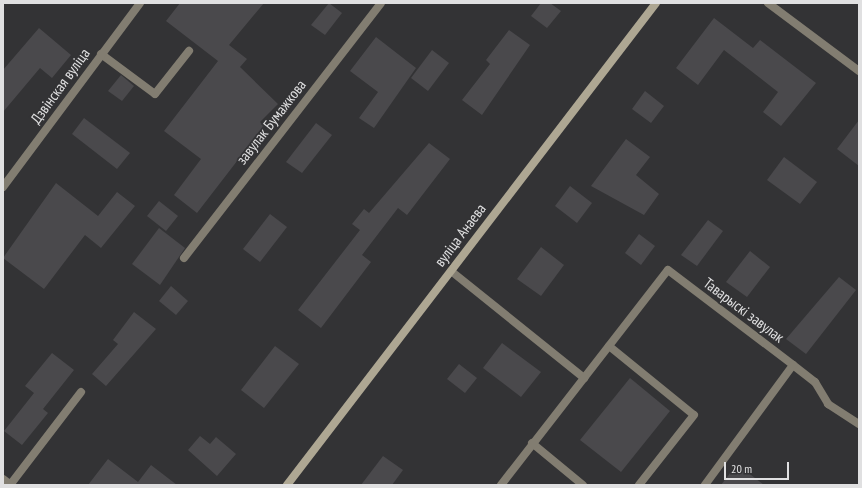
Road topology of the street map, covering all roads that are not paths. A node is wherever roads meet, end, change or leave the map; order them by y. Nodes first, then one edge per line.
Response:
1 (140, 3) edge
2 (381, 3) edge
3 (656, 3) edge
4 (768, 3) edge
5 (189, 51) dead end
6 (101, 54) junction
7 (859, 71) edge
8 (3, 187) edge
9 (184, 258) dead end
10 (451, 271) junction
11 (609, 346) junction
12 (793, 365) junction
13 (584, 378) junction
14 (81, 392) dead end
15 (859, 424) edge
16 (532, 443) junction
17 (3, 479) edge
18 (11, 485) edge
19 (287, 485) edge
20 (501, 485) edge
21 (583, 485) edge
22 (639, 485) edge
23 (705, 485) edge

1 - 6 street, Дзвінская вуліца
2 - 9 street, завулак Бумажкова
3 - 10 street, вуліца Анаева
4 - 7 street
5 - 6 street
6 - 8 street, Дзвінская вуліца
10 - 13 street
10 - 19 street, вуліца Анаева
11 - 12 street, Таварыскі завулак
11 - 13 street, Таварыскі завулак
11 - 22 street
12 - 15 street
12 - 23 street
13 - 16 street, Таварыскі завулак
14 - 18 street
16 - 20 street, Таварыскі завулак
16 - 21 street
17 - 18 street

